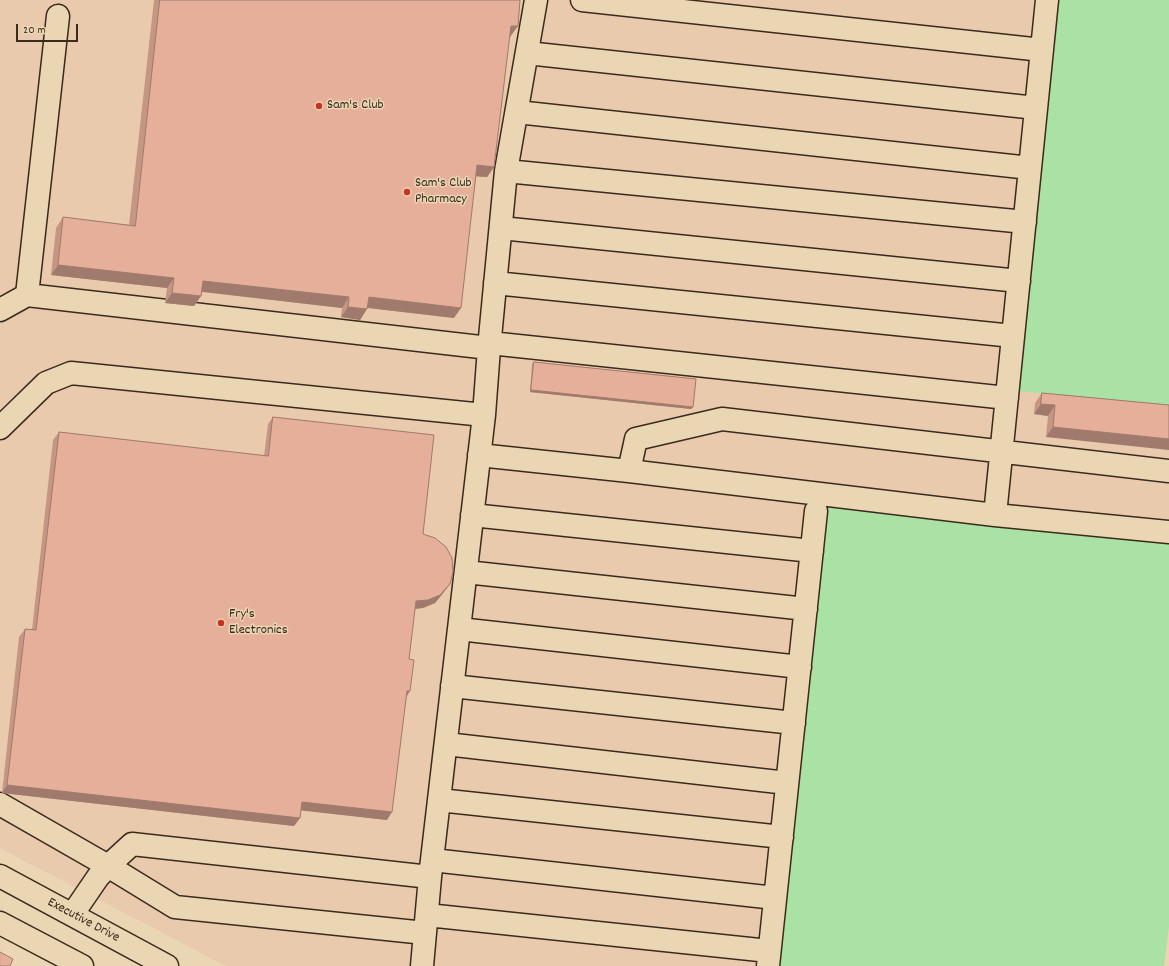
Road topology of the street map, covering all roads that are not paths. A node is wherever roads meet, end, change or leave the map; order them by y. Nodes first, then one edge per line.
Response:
1 (536, 0) edge
2 (582, 0) edge
3 (1047, 0) edge
4 (58, 16) dead end
5 (1042, 50) junction
6 (526, 53) junction
7 (1036, 108) junction
8 (517, 112) junction
9 (1030, 168) junction
10 (506, 171) junction
11 (1025, 222) junction
12 (501, 228) junction
13 (1019, 280) junction
14 (495, 283) junction
15 (27, 295) junction
16 (0, 310) edge
17 (1013, 336) junction
18 (490, 346) junction
19 (1007, 398) junction
20 (484, 415) junction
21 (0, 428) edge
22 (1001, 451) junction
23 (479, 455) junction
24 (629, 471) junction
25 (1169, 471) edge
26 (816, 511) dead end
27 (472, 515) junction
28 (995, 515) junction
29 (1169, 532) edge
30 (812, 551) junction
31 (466, 572) junction
32 (806, 609) junction
33 (459, 629) junction
34 (800, 667) junction
35 (452, 686) junction
36 (794, 723) junction
37 (446, 744) junction
38 (787, 782) junction
39 (439, 800) junction
40 (0, 804) edge
41 (782, 837) junction
42 (108, 866) junction
43 (431, 869) junction
44 (0, 876) edge
45 (775, 898) junction
46 (72, 915) junction
47 (0, 923) edge
48 (426, 924) junction
49 (769, 958) edge
50 (82, 966) edge
51 (167, 966) edge
52 (422, 966) edge

1 - 6 street
2 - 5 street
3 - 5 street
4 - 15 street
5 - 7 street
6 - 7 street
6 - 8 street
7 - 9 street
8 - 9 street
8 - 10 street
9 - 11 street
10 - 11 street
10 - 12 street
11 - 13 street
12 - 13 street
12 - 14 street
13 - 17 street
14 - 17 street
14 - 18 street
15 - 16 street
15 - 18 street
17 - 19 street
18 - 19 street
18 - 20 street
19 - 22 street
20 - 21 street
20 - 23 street
22 - 24 street
22 - 25 street
22 - 28 street
23 - 24 street
23 - 27 street
24 - 28 street
26 - 30 street
27 - 30 street
27 - 31 street
28 - 29 street
30 - 32 street
31 - 32 street
31 - 33 street
32 - 34 street
33 - 34 street
33 - 35 street
34 - 36 street
35 - 36 street
35 - 37 street
36 - 38 street
37 - 38 street
37 - 39 street
38 - 41 street
39 - 41 street
39 - 43 street
40 - 42 street
41 - 45 street
42 - 43 street
42 - 46 street
42 - 48 street
43 - 45 street
43 - 48 street
44 - 46 street, Executive Drive
45 - 49 street
46 - 51 street, Executive Drive
47 - 50 street
48 - 49 street
48 - 52 street

